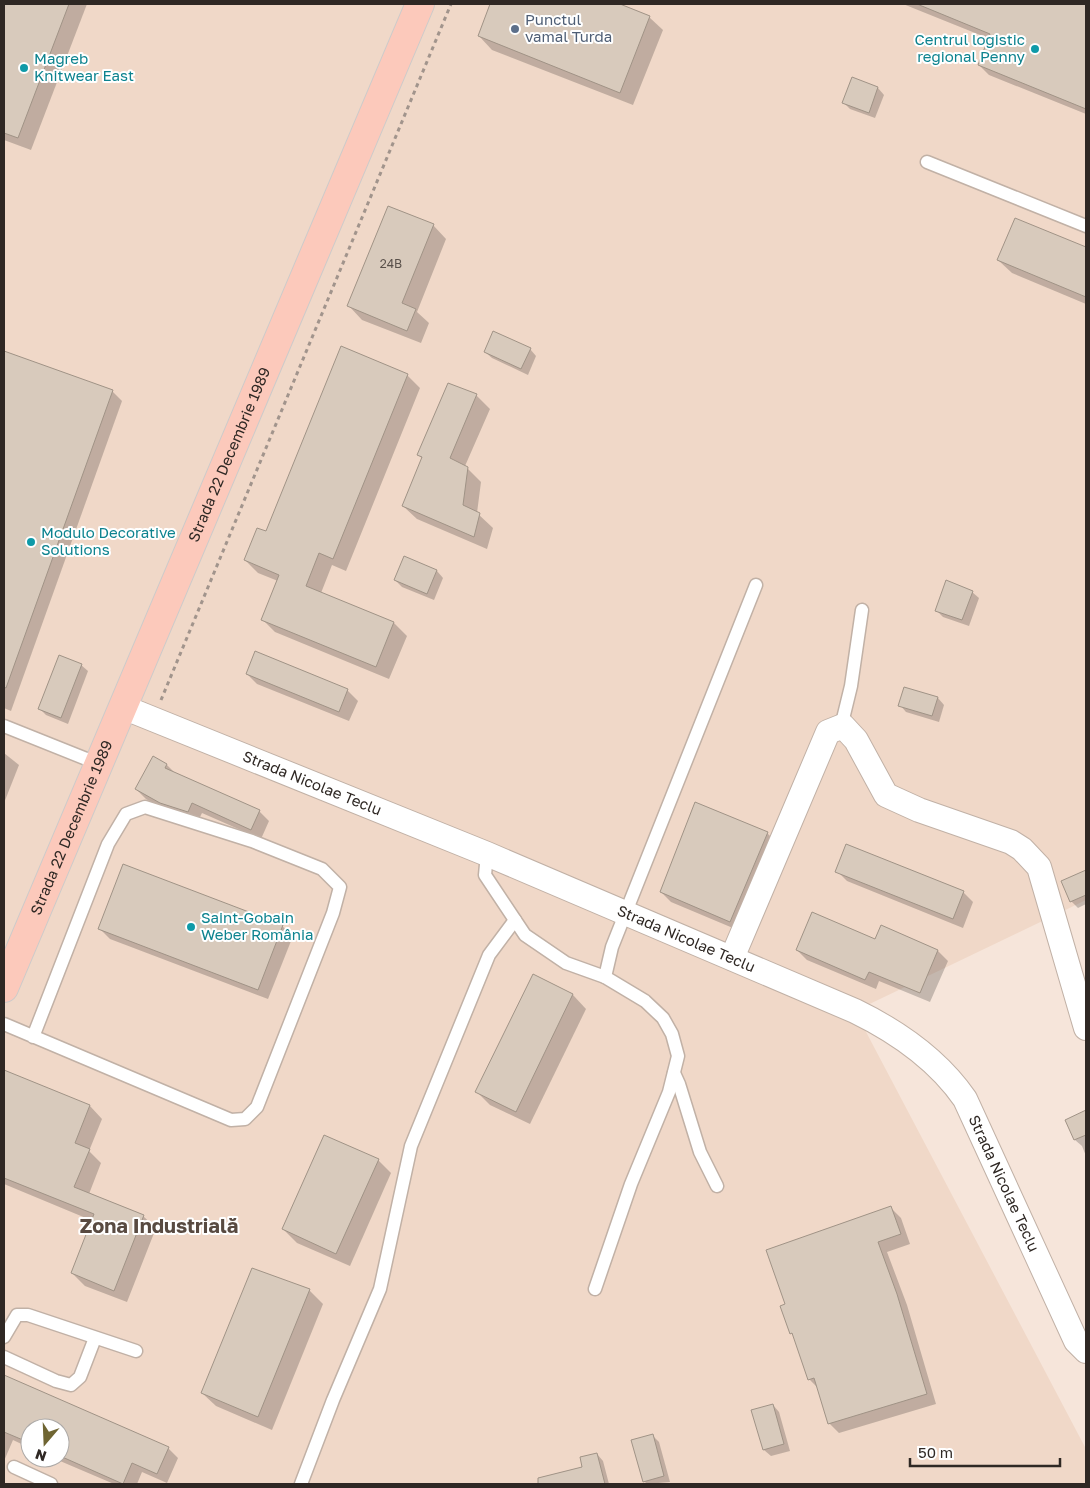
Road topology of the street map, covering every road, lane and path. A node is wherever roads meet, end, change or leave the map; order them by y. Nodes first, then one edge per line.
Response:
1 (420, 4) edge
2 (451, 4) edge
3 (927, 162) dead end
4 (1086, 226) edge
5 (756, 585) dead end
6 (862, 610) dead end
7 (124, 707) junction
8 (152, 719) junction
9 (4, 726) edge
10 (841, 727) junction
11 (99, 764) junction
12 (487, 854) junction
13 (624, 912) junction
14 (515, 920) junction
15 (732, 958) junction
16 (606, 977) junction
17 (4, 988) edge
18 (4, 1024) edge
19 (1086, 1028) edge
20 (33, 1037) junction
21 (674, 1073) junction
22 (717, 1186) dead end
23 (595, 1289) dead end
24 (4, 1337) edge
25 (95, 1338) junction
26 (136, 1351) dead end
27 (1086, 1351) edge
28 (4, 1357) edge
29 (14, 1467) dead end
30 (51, 1484) edge
31 (301, 1484) edge

1 - 7 main road, Strada 22 Decembrie 1989
2 - 8 path
3 - 4 lane
5 - 13 lane
6 - 10 lane
7 - 8 street, Strada Nicolae Teclu
7 - 11 main road, Strada 22 Decembrie 1989
8 - 12 street, Strada Nicolae Teclu
9 - 11 lane
10 - 15 street
10 - 19 street
11 - 17 main road, Strada 22 Decembrie 1989
12 - 13 street, Strada Nicolae Teclu
12 - 14 lane
13 - 15 street, Strada Nicolae Teclu
13 - 16 lane
14 - 16 lane
14 - 31 lane
15 - 27 street, Strada Nicolae Teclu
16 - 21 lane
18 - 20 lane
20 - 20 lane
21 - 22 lane
21 - 23 lane
24 - 25 lane
25 - 26 lane
25 - 28 lane
29 - 30 lane

